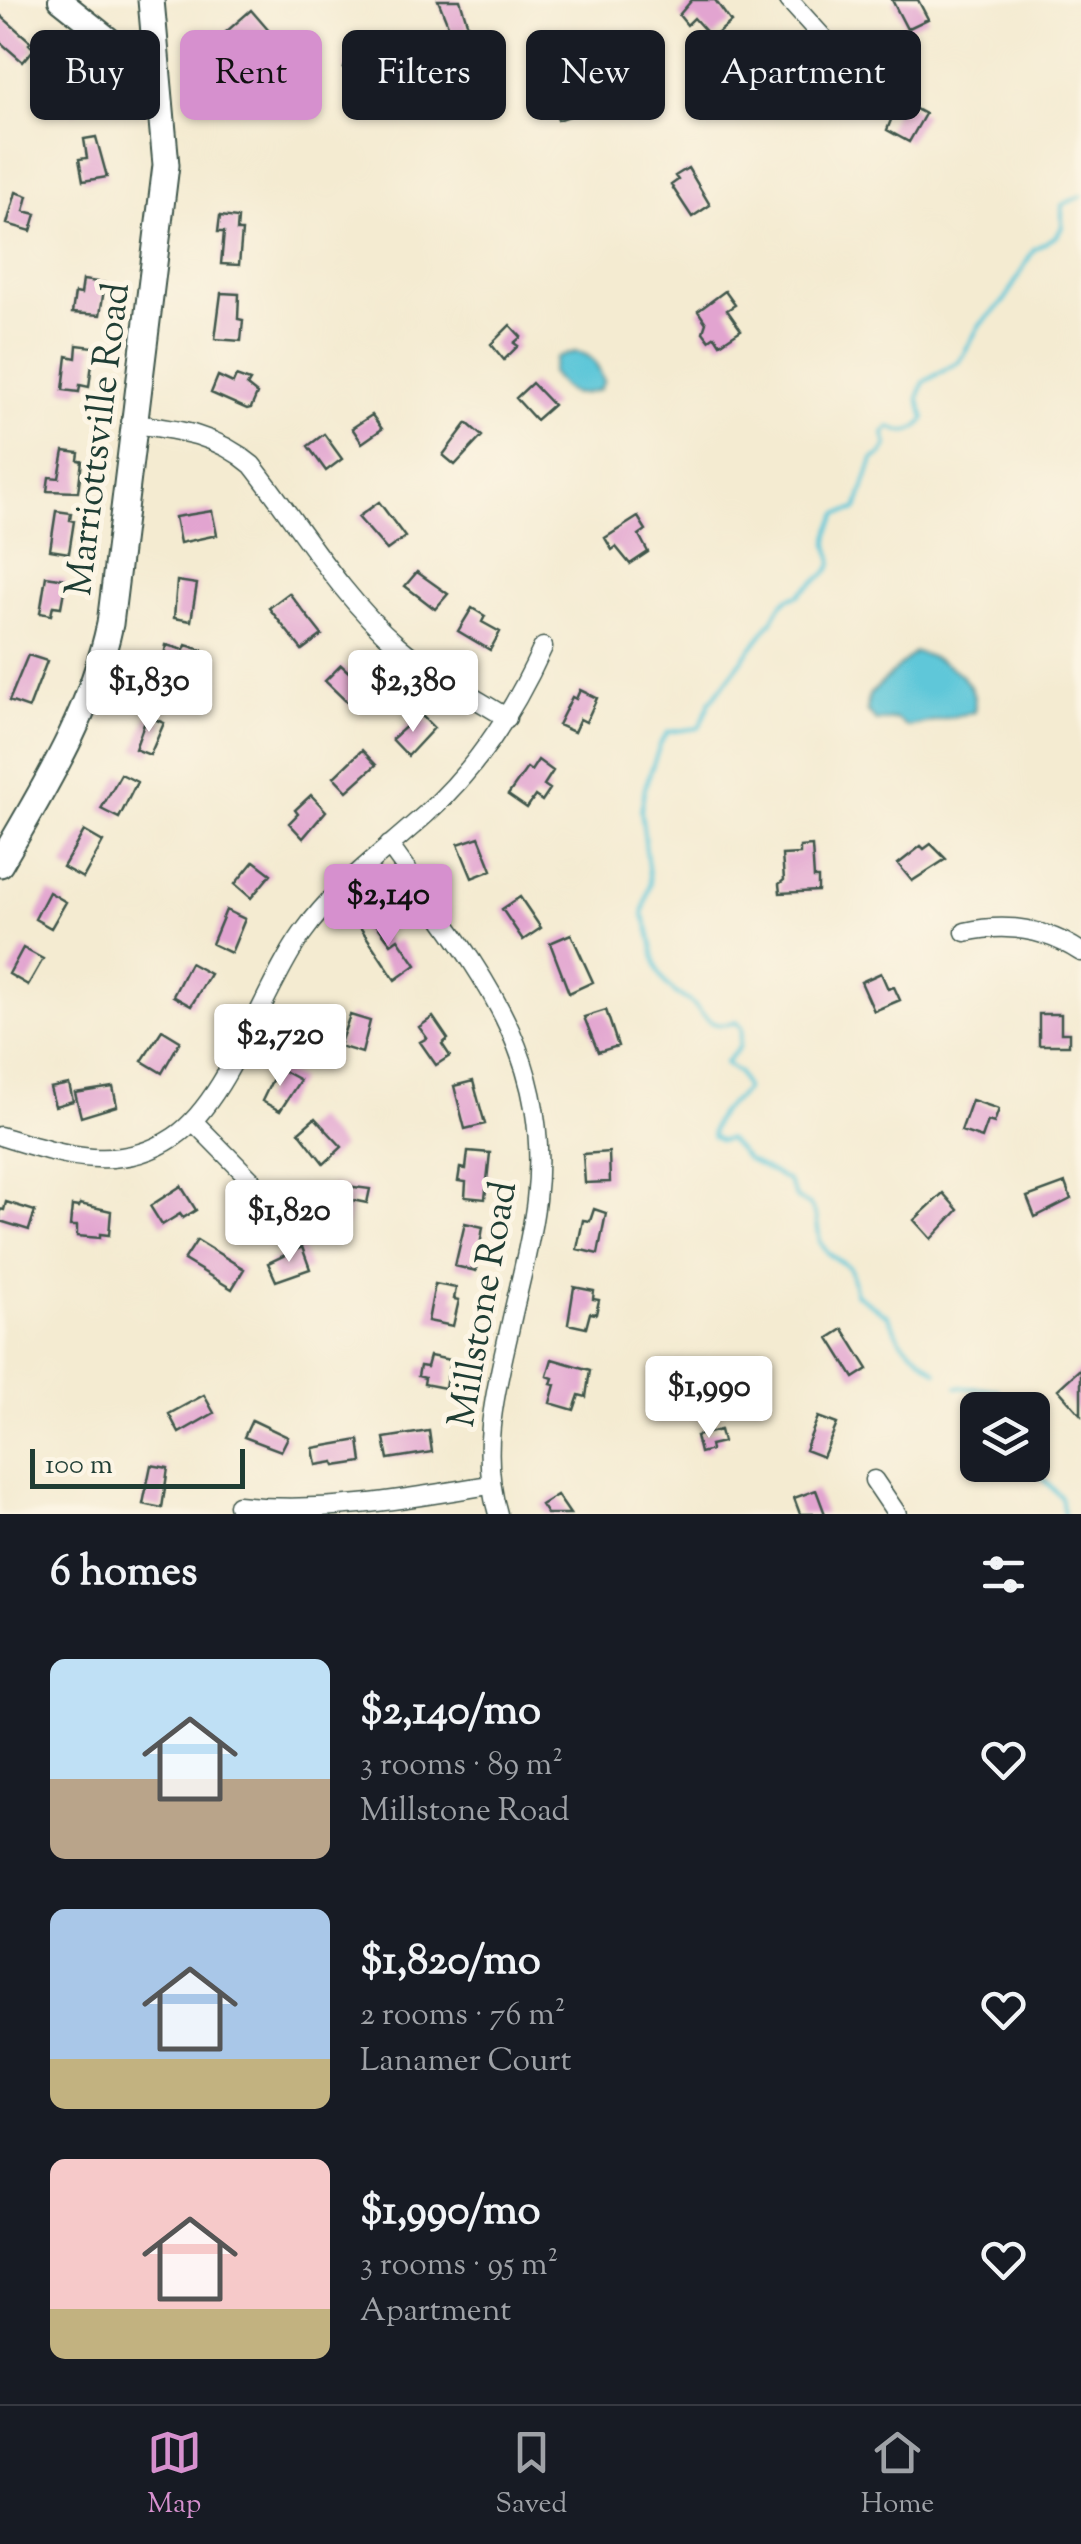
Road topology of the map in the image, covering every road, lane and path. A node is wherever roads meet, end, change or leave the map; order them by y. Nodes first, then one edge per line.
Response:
1 (60, 0) edge
2 (151, 0) edge
3 (789, 0) edge
4 (98, 30) edge
5 (154, 30) edge
6 (816, 30) edge
7 (160, 98) edge
8 (135, 424) junction
9 (543, 647) dead end
10 (507, 718) junction
11 (388, 846) junction
12 (0, 864) edge
13 (965, 932) dead end
14 (1081, 952) edge
15 (193, 1121) junction
16 (0, 1136) edge
17 (259, 1188) dead end
18 (874, 1480) dead end
19 (489, 1485) junction
20 (238, 1505) dead end
21 (498, 1514) edge
22 (897, 1514) edge

1 - 4 street
2 - 5 main road, Marriottsville Road
3 - 6 street
7 - 8 main road, Marriottsville Road
8 - 10 street
8 - 12 main road, Marriottsville Road
9 - 10 street
10 - 11 street
11 - 15 street
11 - 19 street, Millstone Road
13 - 14 street
15 - 16 street
15 - 17 street
18 - 22 street
19 - 20 street
19 - 21 street, Millstone Road

